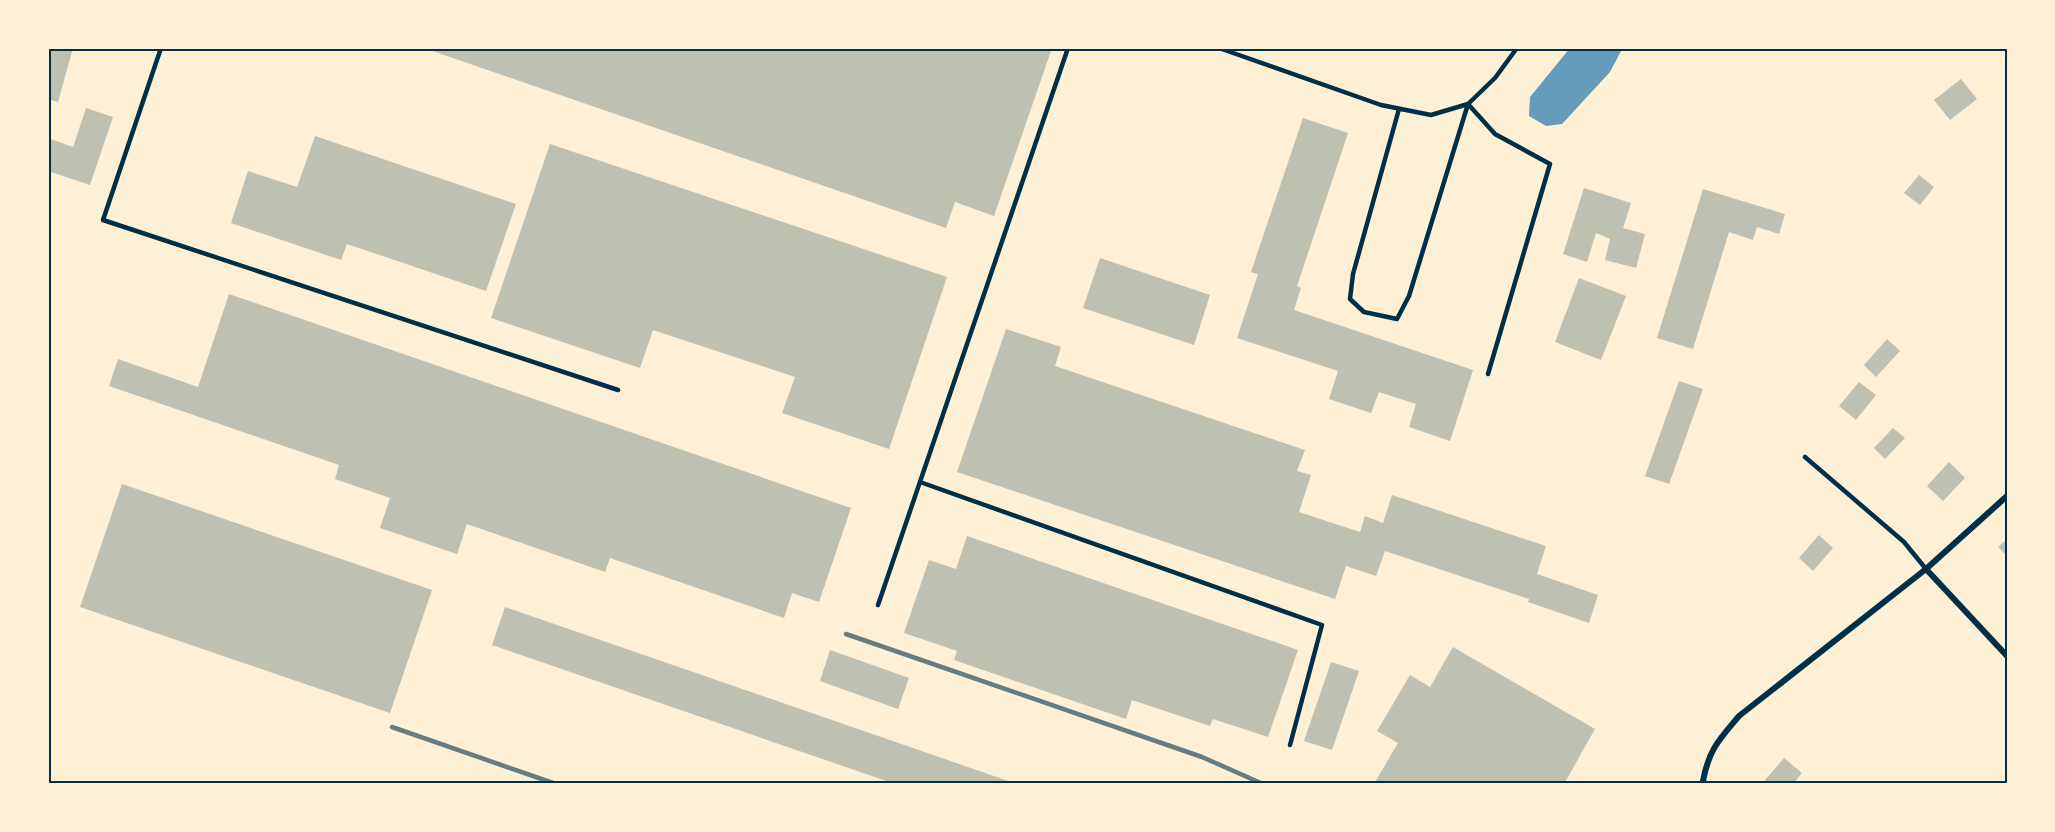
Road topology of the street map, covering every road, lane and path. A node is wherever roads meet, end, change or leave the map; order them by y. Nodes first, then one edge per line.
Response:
1 (161, 48) edge
2 (1068, 48) edge
3 (1220, 48) edge
4 (1517, 48) edge
5 (1468, 104) junction
6 (1399, 109) junction
7 (1488, 374) dead end
8 (618, 390) dead end
9 (1805, 457) dead end
10 (920, 482) junction
11 (2007, 496) edge
12 (1926, 569) junction
13 (878, 605) dead end
14 (2007, 656) edge
15 (1290, 745) dead end
16 (1702, 783) edge

1 - 8 lane
2 - 10 lane
3 - 6 lane
4 - 5 lane
5 - 6 lane
5 - 6 lane
5 - 7 lane
9 - 12 lane
10 - 13 lane
10 - 15 lane
11 - 12 street
12 - 14 street
12 - 16 street

